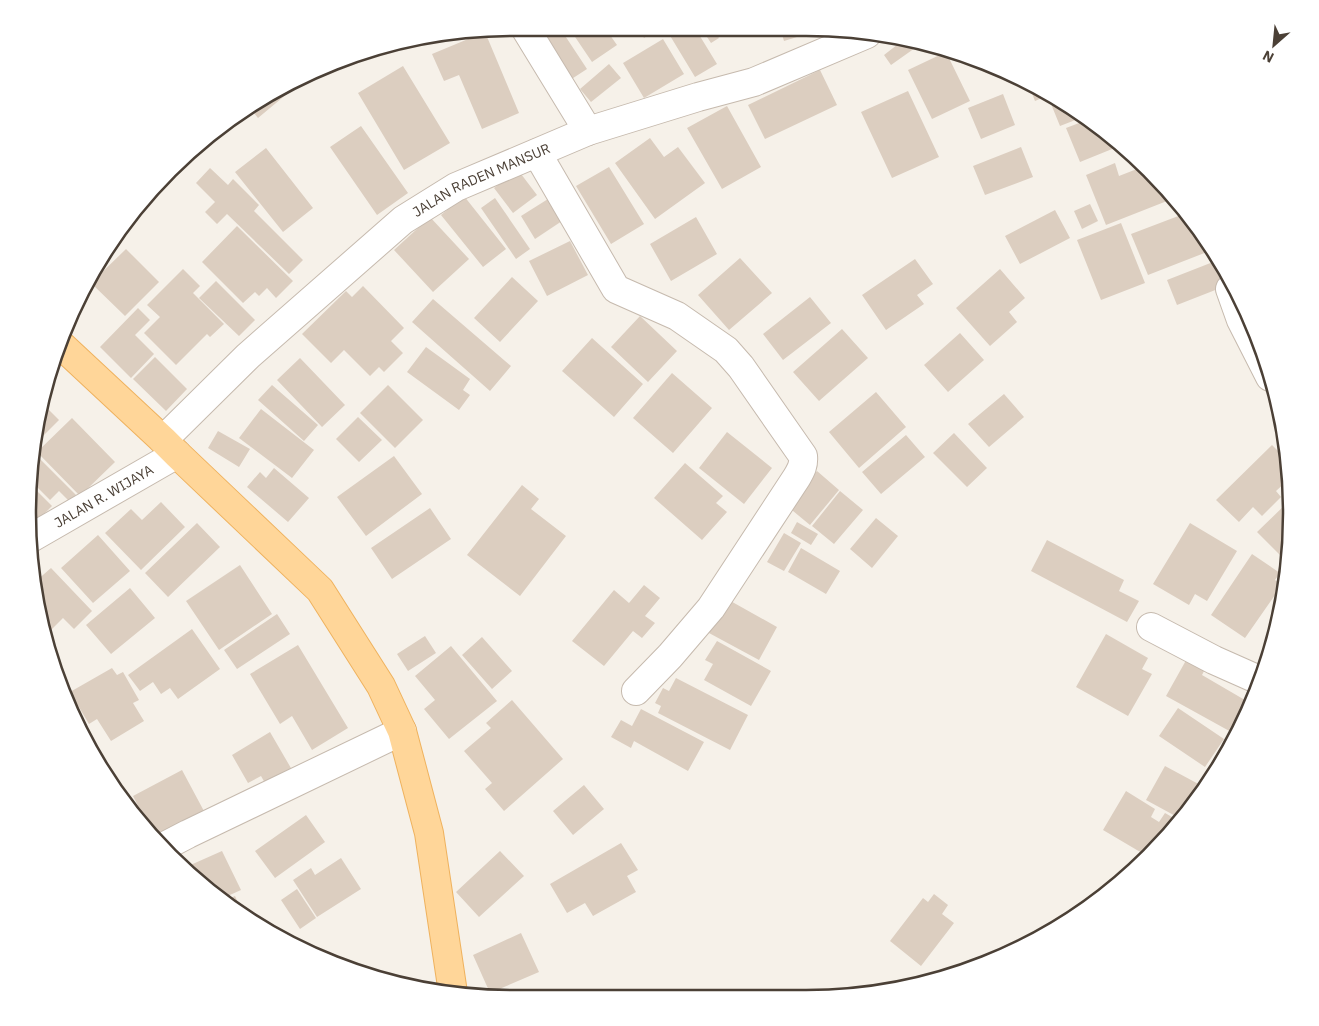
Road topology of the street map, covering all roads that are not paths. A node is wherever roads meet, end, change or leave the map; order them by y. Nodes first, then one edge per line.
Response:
1 (531, 36) edge
2 (856, 39) edge
3 (588, 131) junction
4 (537, 153) junction
5 (1235, 304) edge
6 (1247, 332) edge
7 (66, 349) edge
8 (170, 447) junction
9 (37, 534) edge
10 (1151, 627) dead end
11 (1253, 677) edge
12 (636, 690) dead end
13 (402, 731) junction
14 (170, 843) edge
15 (451, 986) edge

1 - 3 street
2 - 3 street, JALAN RADEN MANSUR
3 - 4 street, JALAN RADEN MANSUR
4 - 8 street, JALAN RADEN MANSUR
4 - 12 street
5 - 6 street
7 - 8 main road
8 - 9 street, JALAN R. WIJAYA
8 - 13 main road
10 - 11 street
13 - 14 street
13 - 15 main road

